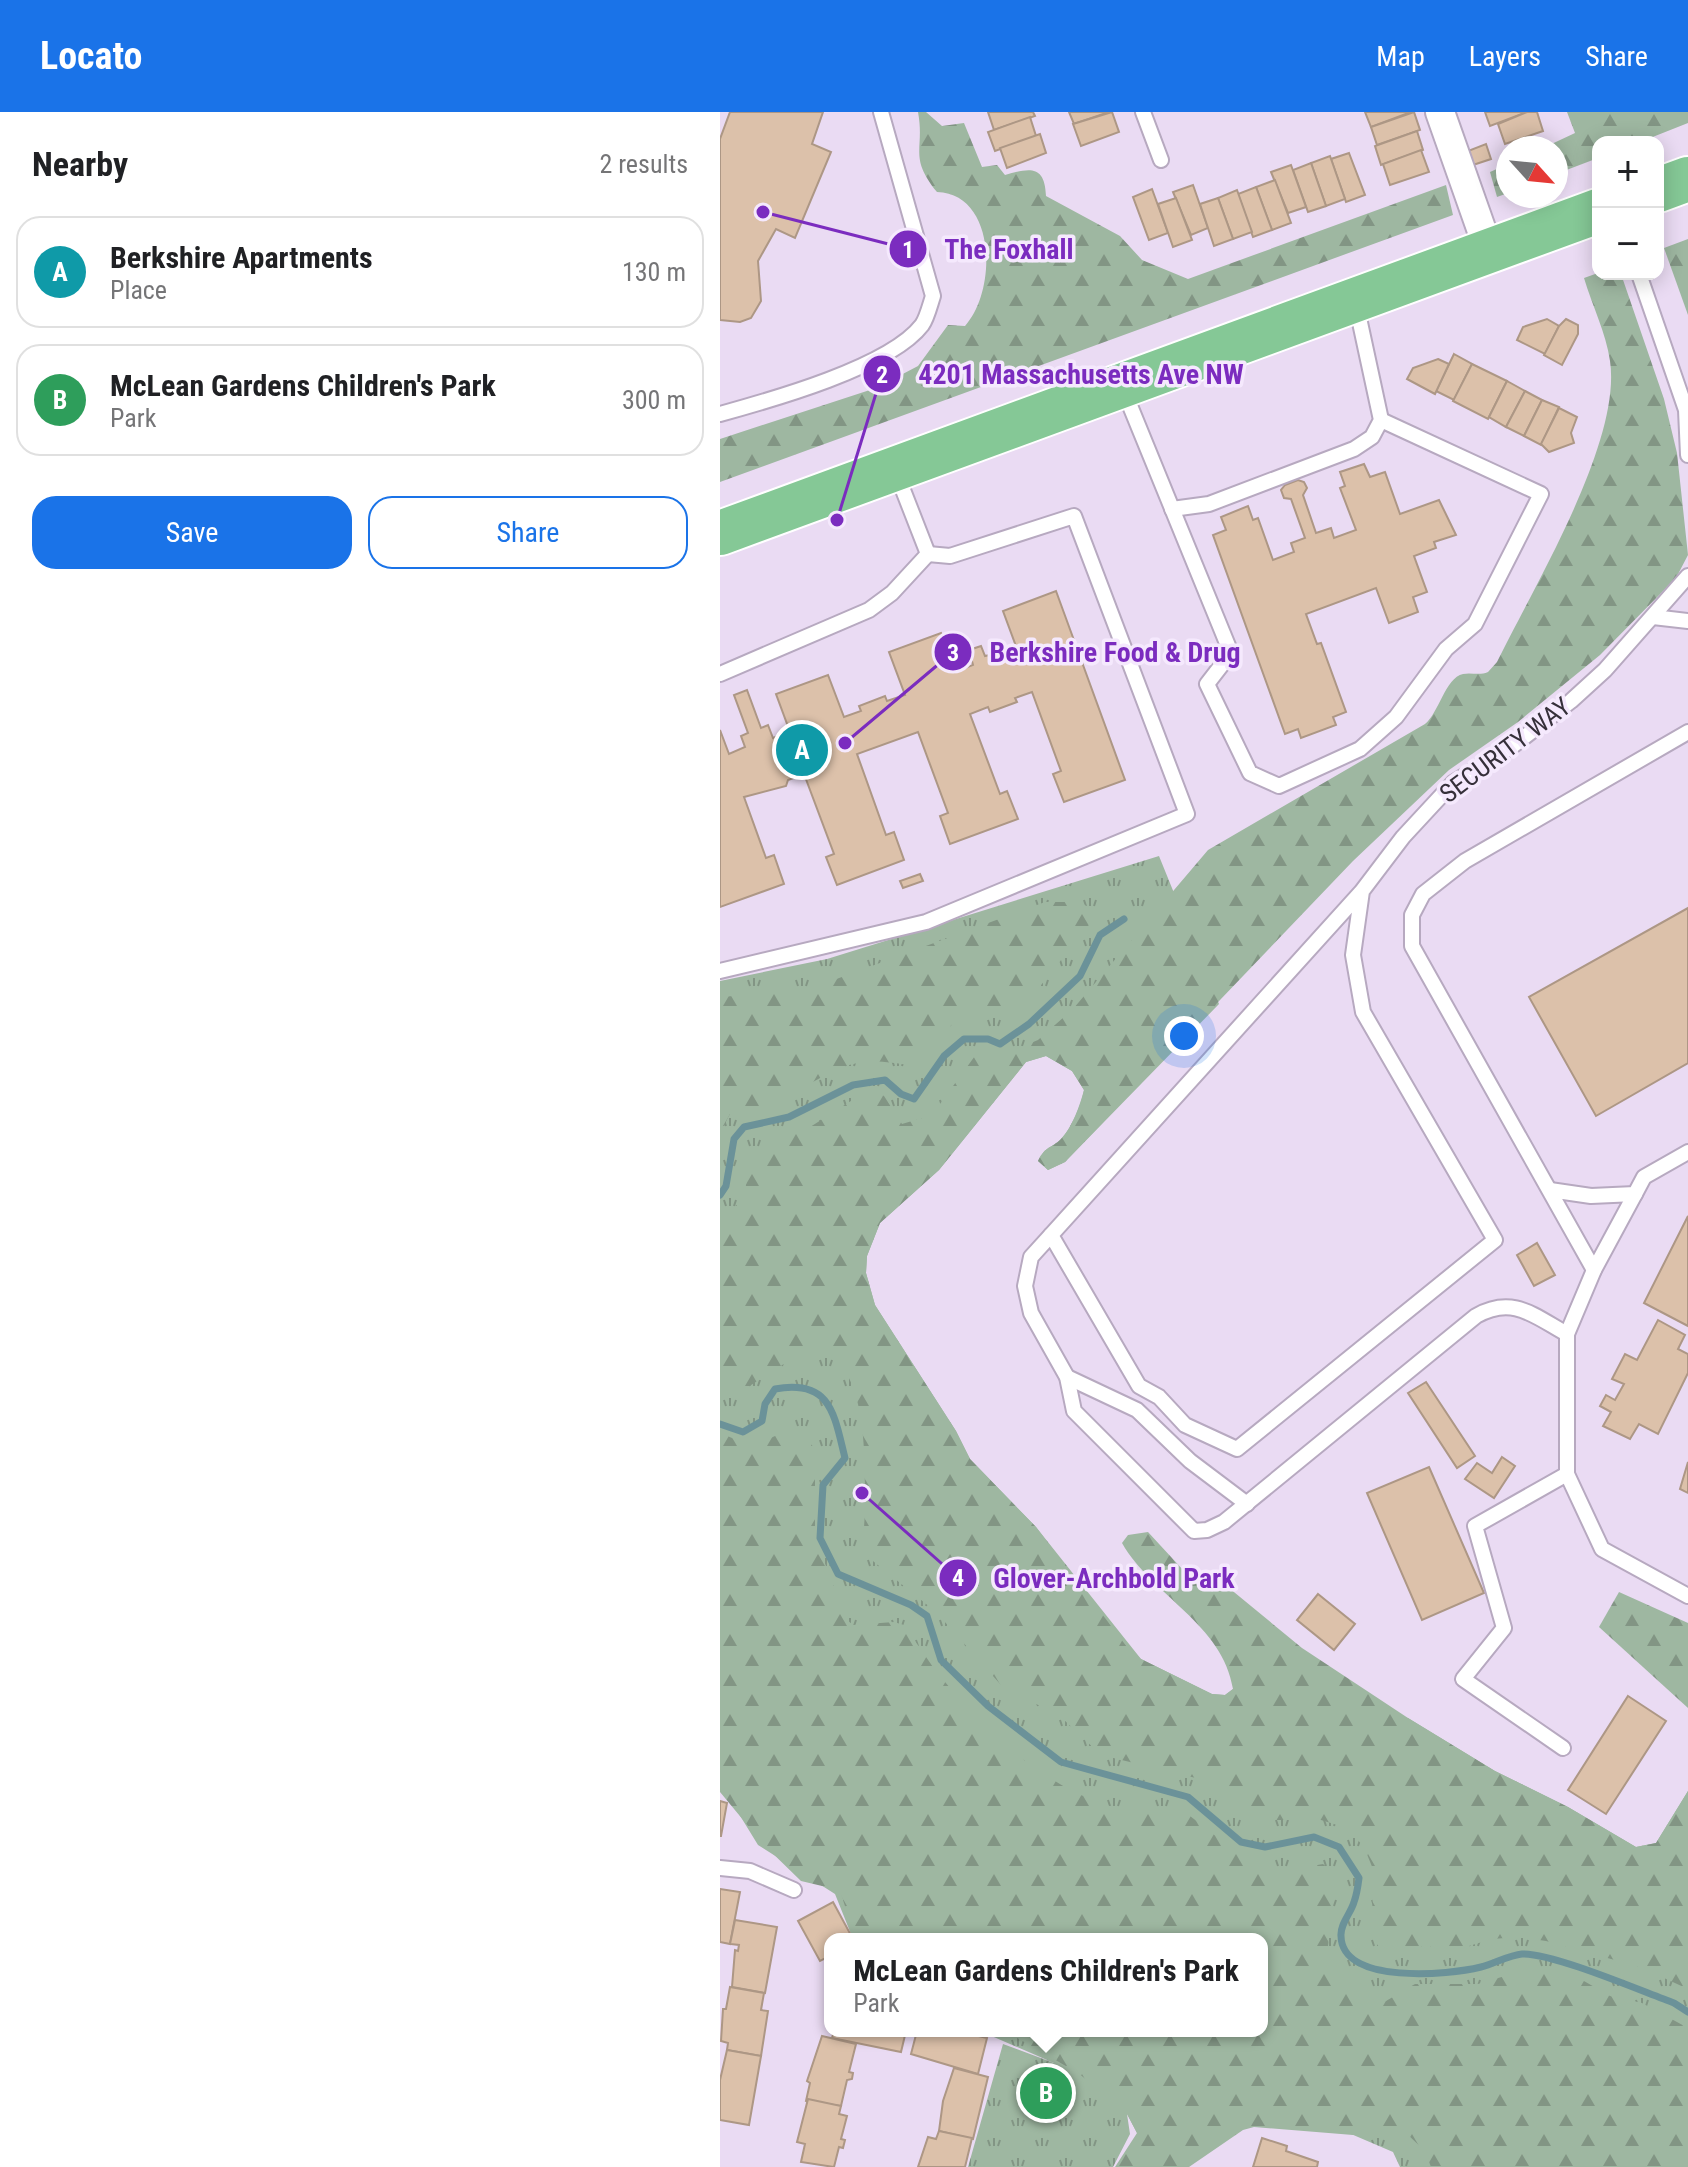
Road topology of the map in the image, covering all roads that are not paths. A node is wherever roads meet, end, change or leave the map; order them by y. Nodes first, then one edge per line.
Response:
1 (881, 112) edge
2 (1143, 112) edge
3 (1440, 112) edge
4 (1161, 160) dead end
5 (1688, 179) edge
6 (1664, 188) edge
7 (1592, 213) edge
8 (1489, 251) junction
9 (1641, 280) edge
10 (1355, 300) junction
11 (1122, 386) junction
12 (1687, 412) edge
13 (720, 414) edge
14 (1381, 420) junction
15 (1688, 455) edge
16 (895, 469) junction
17 (1172, 509) junction
18 (720, 533) edge
19 (928, 554) junction
20 (1688, 576) edge
21 (1653, 617) junction
22 (1688, 621) edge
23 (720, 674) edge
24 (1688, 732) edge
25 (1362, 891) junction
26 (720, 971) edge
27 (1688, 1152) edge
28 (1550, 1190) junction
29 (1635, 1194) junction
30 (1051, 1235) junction
31 (1594, 1270) junction
32 (1567, 1334) junction
33 (1067, 1377) junction
34 (1567, 1474) junction
35 (1247, 1504) junction
36 (1688, 1596) edge
37 (1563, 1748) dead end
38 (720, 1868) edge
39 (794, 1890) dead end

1 - 13 lane
2 - 4 lane
3 - 8 street
5 - 6 main road
7 - 8 main road
8 - 10 main road
9 - 12 lane
10 - 11 main road
10 - 14 lane
11 - 16 main road
11 - 17 lane
12 - 15 lane
14 - 17 lane
14 - 17 lane
16 - 18 main road
16 - 19 lane
19 - 23 lane
19 - 26 lane
20 - 21 lane, SECURITY WAY
21 - 22 lane
21 - 25 lane, SECURITY WAY
24 - 28 lane
25 - 30 lane
25 - 30 lane, SECURITY WAY
27 - 29 lane
28 - 29 lane
28 - 31 lane
29 - 31 lane
30 - 33 lane
31 - 32 lane
32 - 34 lane
32 - 35 lane
33 - 35 lane
33 - 35 lane
34 - 36 lane
34 - 37 lane
38 - 39 lane

